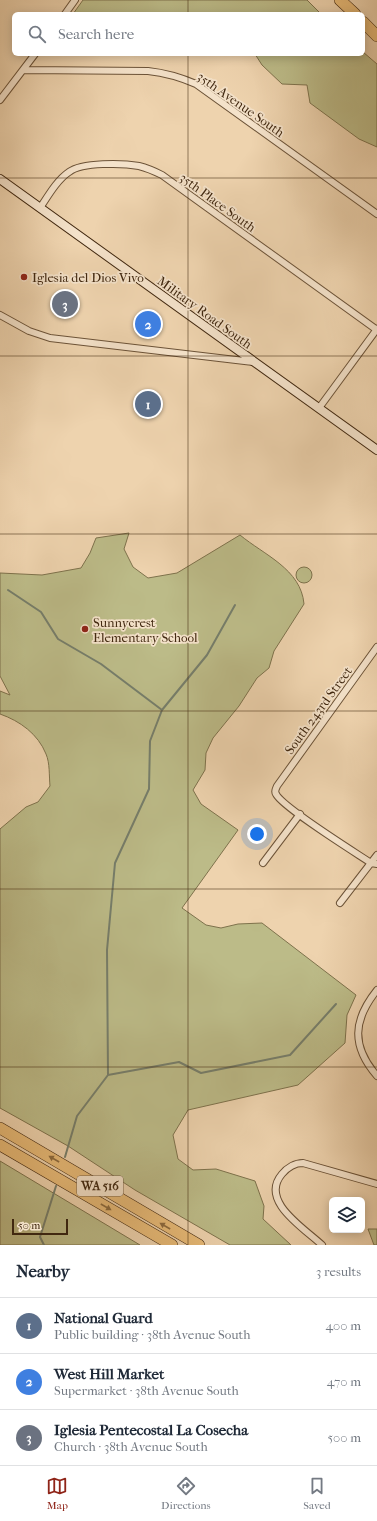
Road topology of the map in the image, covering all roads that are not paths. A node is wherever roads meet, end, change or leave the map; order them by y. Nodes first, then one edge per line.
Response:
1 (75, 0) edge
2 (340, 0) edge
3 (66, 12) edge
4 (353, 12) edge
5 (365, 24) edge
6 (377, 36) edge
7 (34, 56) edge
8 (24, 70) junction
9 (0, 100) edge
10 (0, 179) edge
11 (40, 208) junction
12 (377, 214) edge
13 (0, 315) edge
14 (377, 330) edge
15 (253, 362) junction
16 (319, 408) junction
17 (377, 450) edge
18 (377, 647) edge
19 (300, 814) junction
20 (377, 855) edge
21 (263, 863) dead end
22 (374, 863) edge
23 (340, 903) dead end
24 (377, 990) edge
25 (377, 1076) edge
26 (0, 1128) edge
27 (0, 1144) edge
28 (377, 1184) edge
29 (172, 1245) edge
30 (199, 1245) edge
31 (322, 1245) edge

1 - 3 street
2 - 4 highway
5 - 6 highway
7 - 8 street
8 - 9 street
8 - 12 street, 35th Avenue South
10 - 11 main road, Military Road South
11 - 14 street, 35th Place South
11 - 15 main road, Military Road South
13 - 15 street
14 - 16 street
15 - 16 main road, Military Road South
16 - 17 main road, Military Road South
18 - 19 street, South 243rd Street
19 - 21 street
19 - 22 street
20 - 22 street
22 - 23 street
24 - 25 street
30 -> 26 highway, WA 516
27 -> 29 highway, WA 516
28 - 31 street

